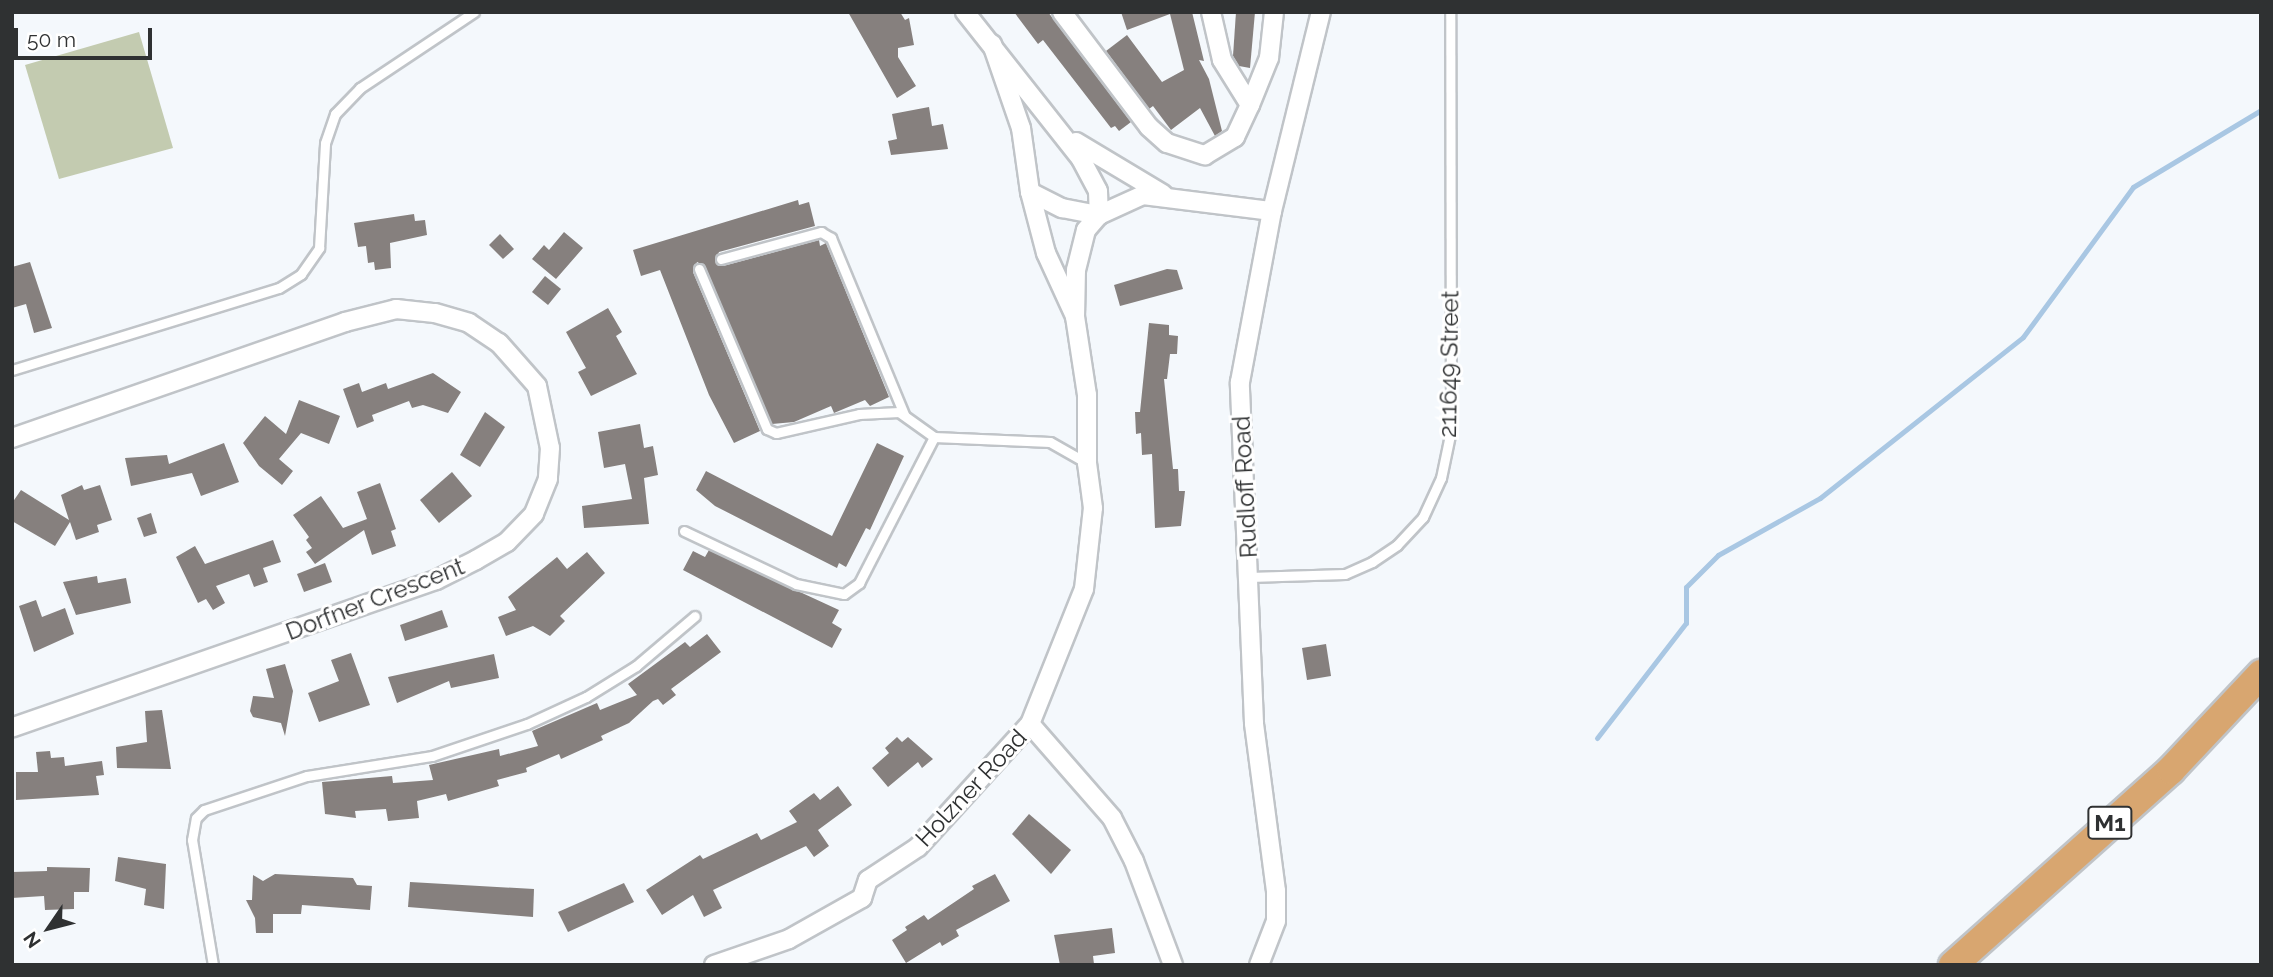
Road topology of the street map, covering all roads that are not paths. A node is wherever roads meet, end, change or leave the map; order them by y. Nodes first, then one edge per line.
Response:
1 (474, 12) edge
2 (1062, 12) edge
3 (1211, 12) edge
4 (1274, 12) edge
5 (1321, 12) edge
6 (1450, 12) edge
7 (969, 14) edge
8 (992, 44) junction
9 (1250, 104) junction
10 (1057, 126) junction
11 (1030, 192) junction
12 (1166, 196) junction
13 (1272, 211) junction
14 (1099, 215) junction
15 (721, 259) dead end
16 (699, 269) dead end
17 (1075, 317) junction
18 (12, 370) edge
19 (904, 414) junction
20 (934, 437) junction
21 (12, 438) edge
22 (1087, 463) junction
23 (684, 531) dead end
24 (1250, 577) junction
25 (695, 616) dead end
26 (2261, 674) edge
27 (1030, 724) junction
28 (12, 728) edge
29 (213, 965) edge
30 (714, 965) edge
31 (1173, 965) edge
32 (1259, 965) edge
33 (1952, 965) edge

1 - 18 lane
2 - 9 street
3 - 9 street
4 - 9 street
5 - 13 street, Rudloff Road
6 - 24 lane, 211649 Street
7 - 8 street
8 - 10 street
8 - 11 street
10 - 12 street
10 - 14 street
11 - 14 street
11 - 17 street
12 - 13 street, Holzner Road
12 - 14 street, Holzner Road
13 - 24 street, Rudloff Road
14 - 17 street, Holzner Road
15 - 19 lane
16 - 19 lane
17 - 22 street, Holzner Road
19 - 20 lane
20 - 22 lane
20 - 23 lane
21 - 28 street, Dorfner Crescent
22 - 27 street, Holzner Road
24 - 32 street, Rudloff Road
25 - 29 lane
26 - 33 highway, M1
27 - 30 street, Holzner Road
27 - 31 street

